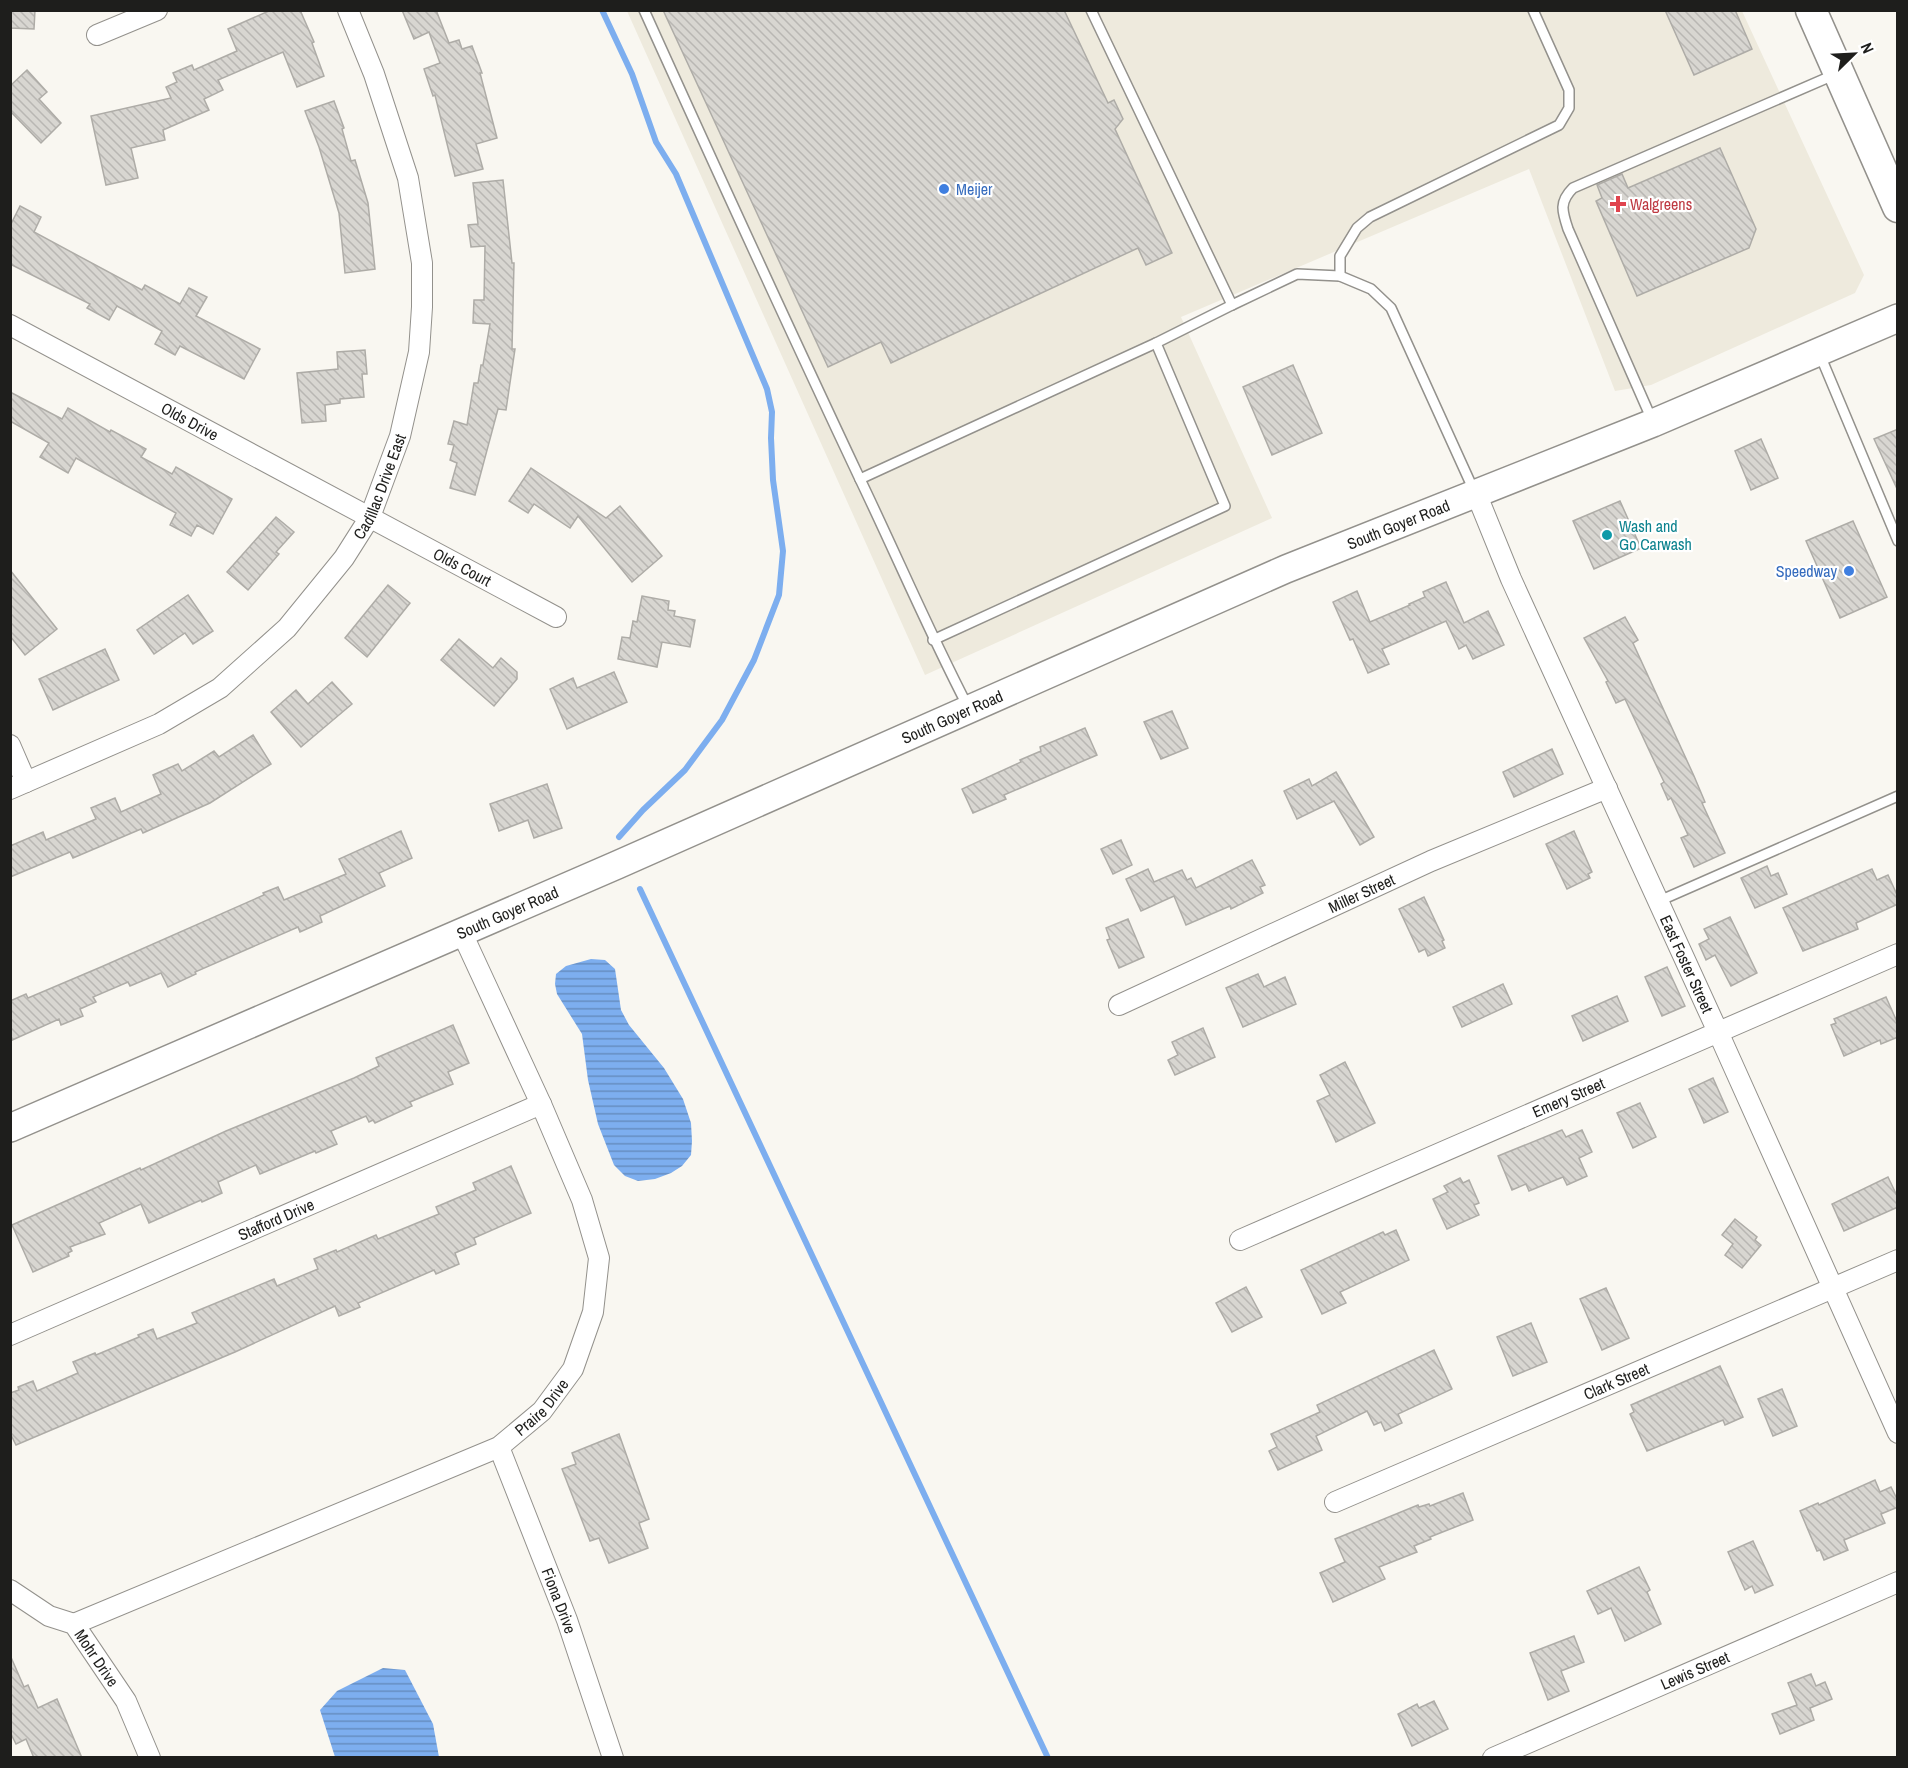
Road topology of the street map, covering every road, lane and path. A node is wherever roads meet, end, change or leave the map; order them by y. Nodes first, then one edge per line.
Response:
1 (157, 10) edge
2 (348, 10) edge
3 (644, 10) edge
4 (1091, 10) edge
5 (1533, 10) edge
6 (1811, 10) edge
7 (98, 35) dead end
8 (1839, 73) junction
9 (1898, 207) edge
10 (1340, 276) junction
11 (1232, 305) junction
12 (1898, 318) edge
13 (10, 324) edge
14 (1156, 343) junction
15 (1818, 351) junction
16 (1653, 423) junction
17 (860, 479) junction
18 (1476, 494) junction
19 (369, 517) junction
20 (1898, 541) edge
21 (556, 617) dead end
22 (933, 640) junction
23 (969, 709) junction
24 (10, 745) edge
25 (18, 786) edge
26 (1607, 788) junction
27 (1898, 796) edge
28 (1659, 901) junction
29 (462, 933) junction
30 (1898, 954) edge
31 (1119, 1005) dead end
32 (1718, 1032) junction
33 (541, 1104) junction
34 (10, 1128) edge
35 (1240, 1240) dead end
36 (1898, 1260) edge
37 (1833, 1288) junction
38 (10, 1335) edge
39 (1898, 1433) edge
40 (499, 1447) junction
41 (1335, 1502) dead end
42 (1898, 1582) edge
43 (10, 1590) edge
44 (74, 1624) junction
45 (150, 1758) edge
46 (613, 1758) edge
47 (1492, 1758) edge

1 - 7 street
2 - 19 street, Cadillac Drive East
3 - 17 lane
4 - 11 lane
5 - 10 lane
6 - 8 main road
8 - 9 main road
8 - 16 lane
10 - 11 lane
10 - 18 lane
11 - 14 lane
12 - 15 street, South Goyer Road
13 - 19 street, Olds Drive
14 - 17 lane
14 - 22 lane
15 - 16 street, South Goyer Road
15 - 20 lane
16 - 18 street, South Goyer Road
17 - 22 lane
18 - 23 street, South Goyer Road
18 - 26 street, East Foster Street
19 - 21 street, Olds Court
19 - 25 street, Cadillac Drive East
22 - 23 lane
23 - 29 street, South Goyer Road
24 - 25 street
26 - 28 street, East Foster Street
26 - 31 street, Miller Street
27 - 28 lane
28 - 32 street, East Foster Street
29 - 33 street, Praire Drive
29 - 34 street, South Goyer Road
30 - 32 street, Emery Street
32 - 35 street, Emery Street
32 - 37 street, East Foster Street
33 - 38 street, Stafford Drive
33 - 40 street, Praire Drive
36 - 37 street, Clark Street
37 - 39 street, East Foster Street
37 - 41 street, Clark Street
40 - 44 street, Praire Drive
40 - 46 street, Fiona Drive
42 - 47 street, Lewis Street
43 - 44 street, Mohr Drive
44 - 45 street, Mohr Drive

